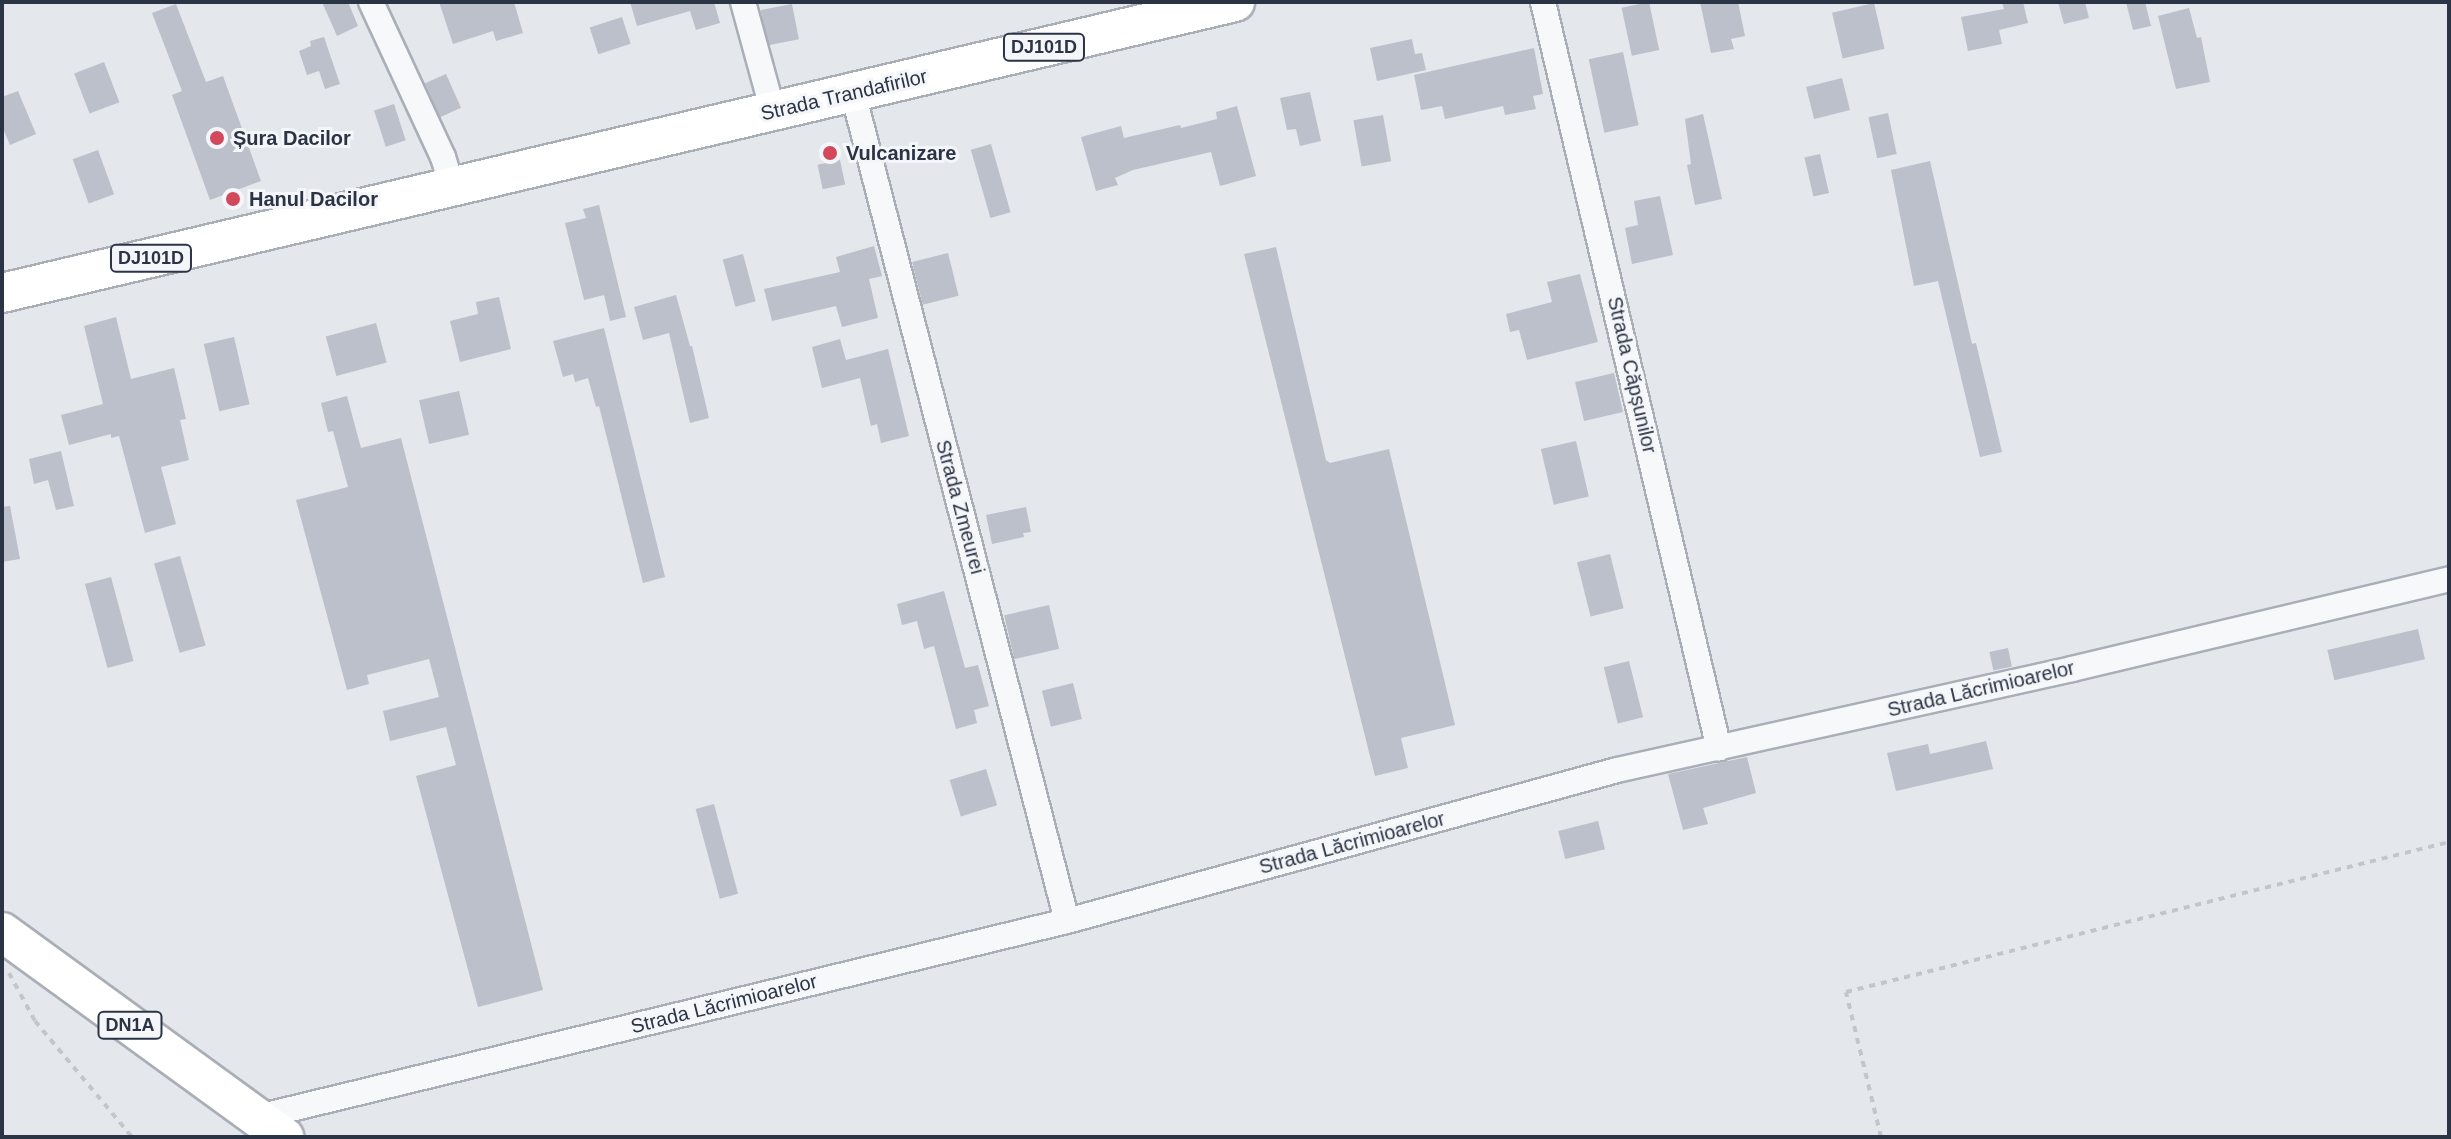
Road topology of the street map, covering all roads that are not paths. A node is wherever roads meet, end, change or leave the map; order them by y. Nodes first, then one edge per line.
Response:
1 (371, 2) edge
2 (743, 2) edge
3 (1235, 2) edge
4 (1543, 2) edge
5 (853, 93) junction
6 (773, 112) junction
7 (452, 187) junction
8 (2, 293) edge
9 (2449, 579) edge
10 (1719, 749) junction
11 (1067, 921) junction
12 (4, 949) edge
13 (271, 1127) edge

1 - 7 street
2 - 6 street
3 - 5 main road, Strada Trandafirilor / DJ101D
4 - 10 street, Strada Căpșunilor
5 - 6 main road, Strada Trandafirilor / DJ101D
5 - 11 street, Strada Zmeurei
6 - 7 main road, Strada Trandafirilor / DJ101D
7 - 8 main road, DJ101D
9 - 10 street, Strada Lăcrimioarelor
10 - 11 street, Strada Lăcrimioarelor
11 - 13 street, Strada Lăcrimioarelor
12 - 13 main road, DN1A

